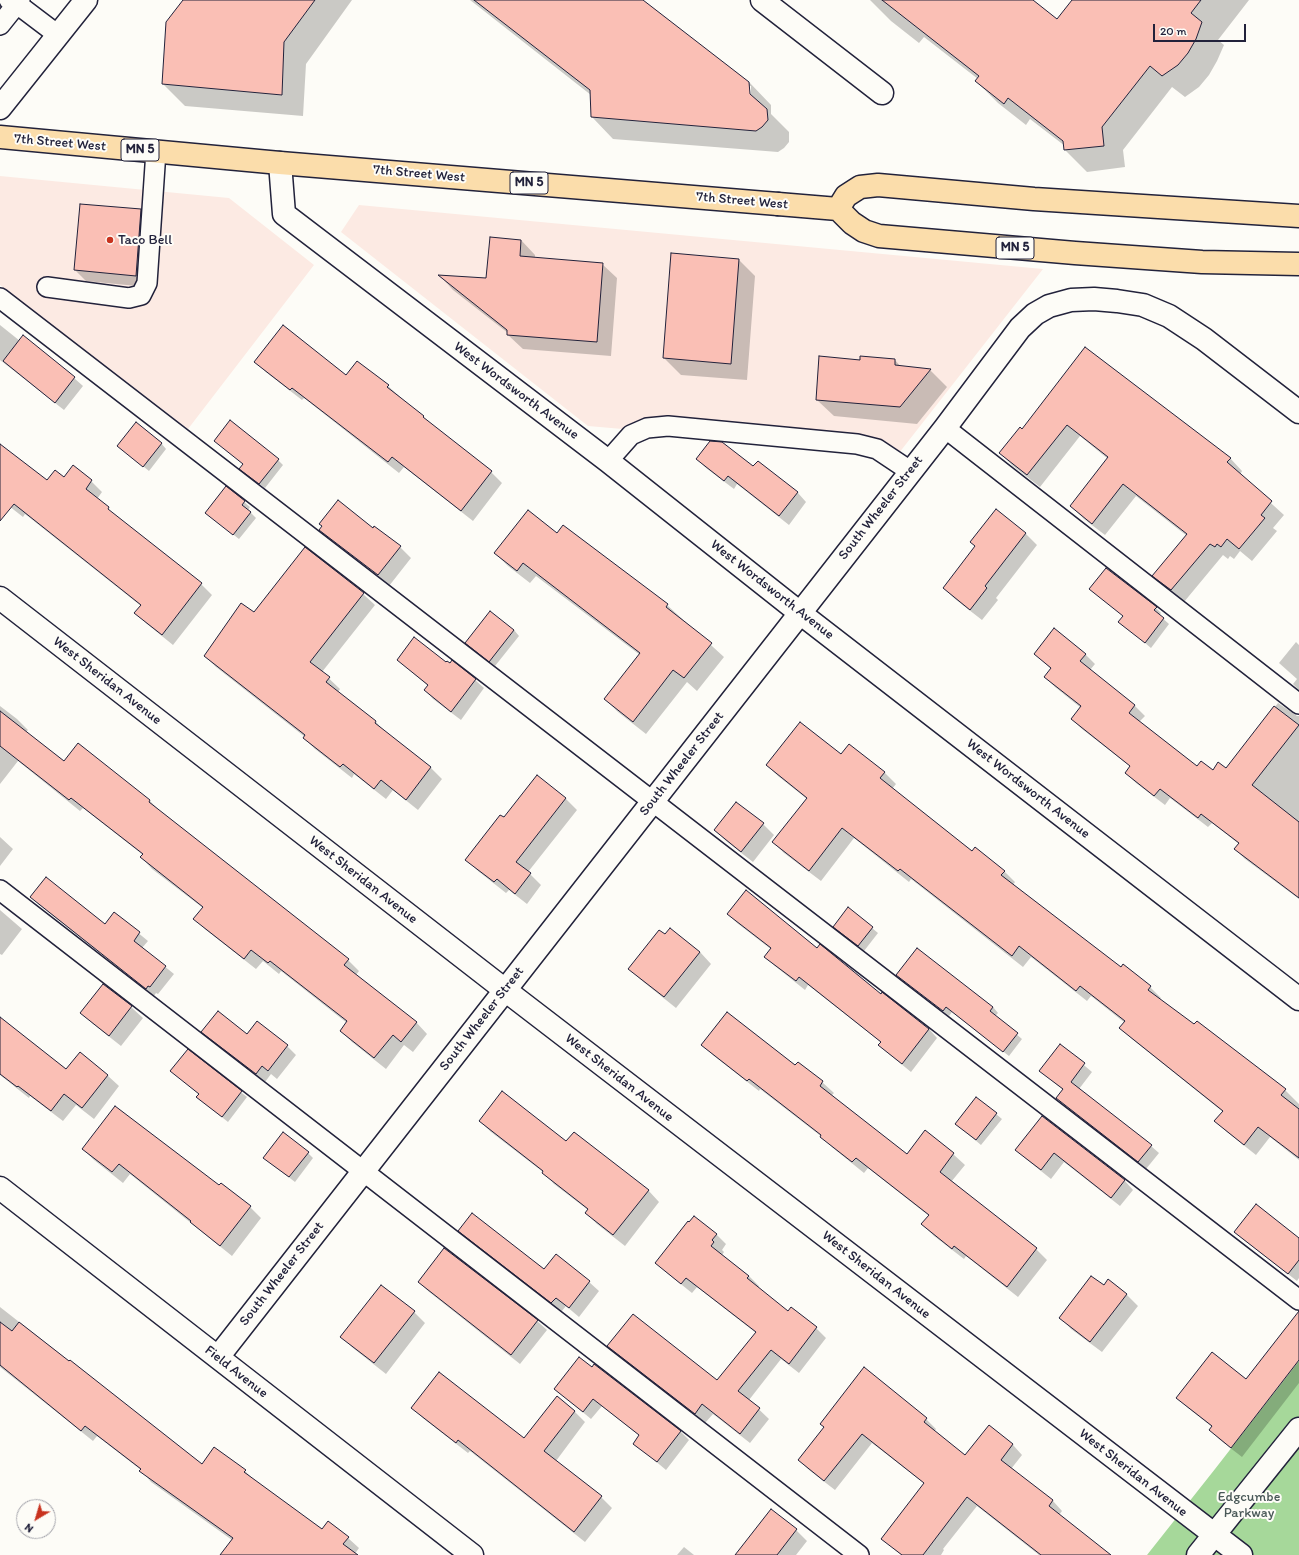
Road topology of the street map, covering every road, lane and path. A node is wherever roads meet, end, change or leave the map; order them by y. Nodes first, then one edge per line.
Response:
1 (86, 0) edge
2 (762, 0) edge
3 (15, 1) edge
4 (0, 25) edge
5 (58, 35) junction
6 (882, 93) dead end
7 (0, 108) edge
8 (0, 137) edge
9 (156, 151) junction
10 (280, 162) junction
11 (838, 209) junction
12 (1299, 216) edge
13 (1299, 264) edge
14 (47, 287) dead end
15 (0, 298) edge
16 (1299, 412) edge
17 (945, 428) junction
18 (608, 461) junction
19 (910, 471) junction
20 (0, 598) edge
21 (800, 613) junction
22 (1299, 704) edge
23 (653, 802) junction
24 (0, 890) edge
25 (505, 990) junction
26 (1299, 999) edge
27 (362, 1171) junction
28 (0, 1188) edge
29 (1299, 1300) edge
30 (218, 1357) junction
31 (1299, 1428) edge
32 (1214, 1534) junction
33 (472, 1555) edge
34 (859, 1555) edge
35 (1198, 1555) edge
36 (1241, 1555) edge

1 - 5 street
2 - 6 street
3 - 4 lane
3 - 5 lane
5 - 7 street
8 - 9 main road, 7th Street West / MN 5
9 - 10 main road, 7th Street West / MN 5
9 - 14 lane
10 - 11 main road, 7th Street West / MN 5
10 - 18 street, West Wordsworth Avenue
11 - 12 main road
11 - 13 main road, MN 5
15 - 23 lane
16 - 17 street, South Wheeler Street
17 - 19 street, South Wheeler Street
17 - 22 lane
18 - 19 lane
18 - 21 street, West Wordsworth Avenue
19 - 21 street, South Wheeler Street
20 - 25 street, West Sheridan Avenue
21 - 23 street, South Wheeler Street
21 - 26 street, West Wordsworth Avenue
23 - 25 street, South Wheeler Street
23 - 29 lane
24 - 27 lane
25 - 27 street, South Wheeler Street
25 - 32 street, West Sheridan Avenue
27 - 30 street, South Wheeler Street
27 - 34 lane
28 - 30 street, Field Avenue
30 - 33 street, Field Avenue
31 - 32 street
32 - 35 street
32 - 36 street, West Sheridan Avenue

